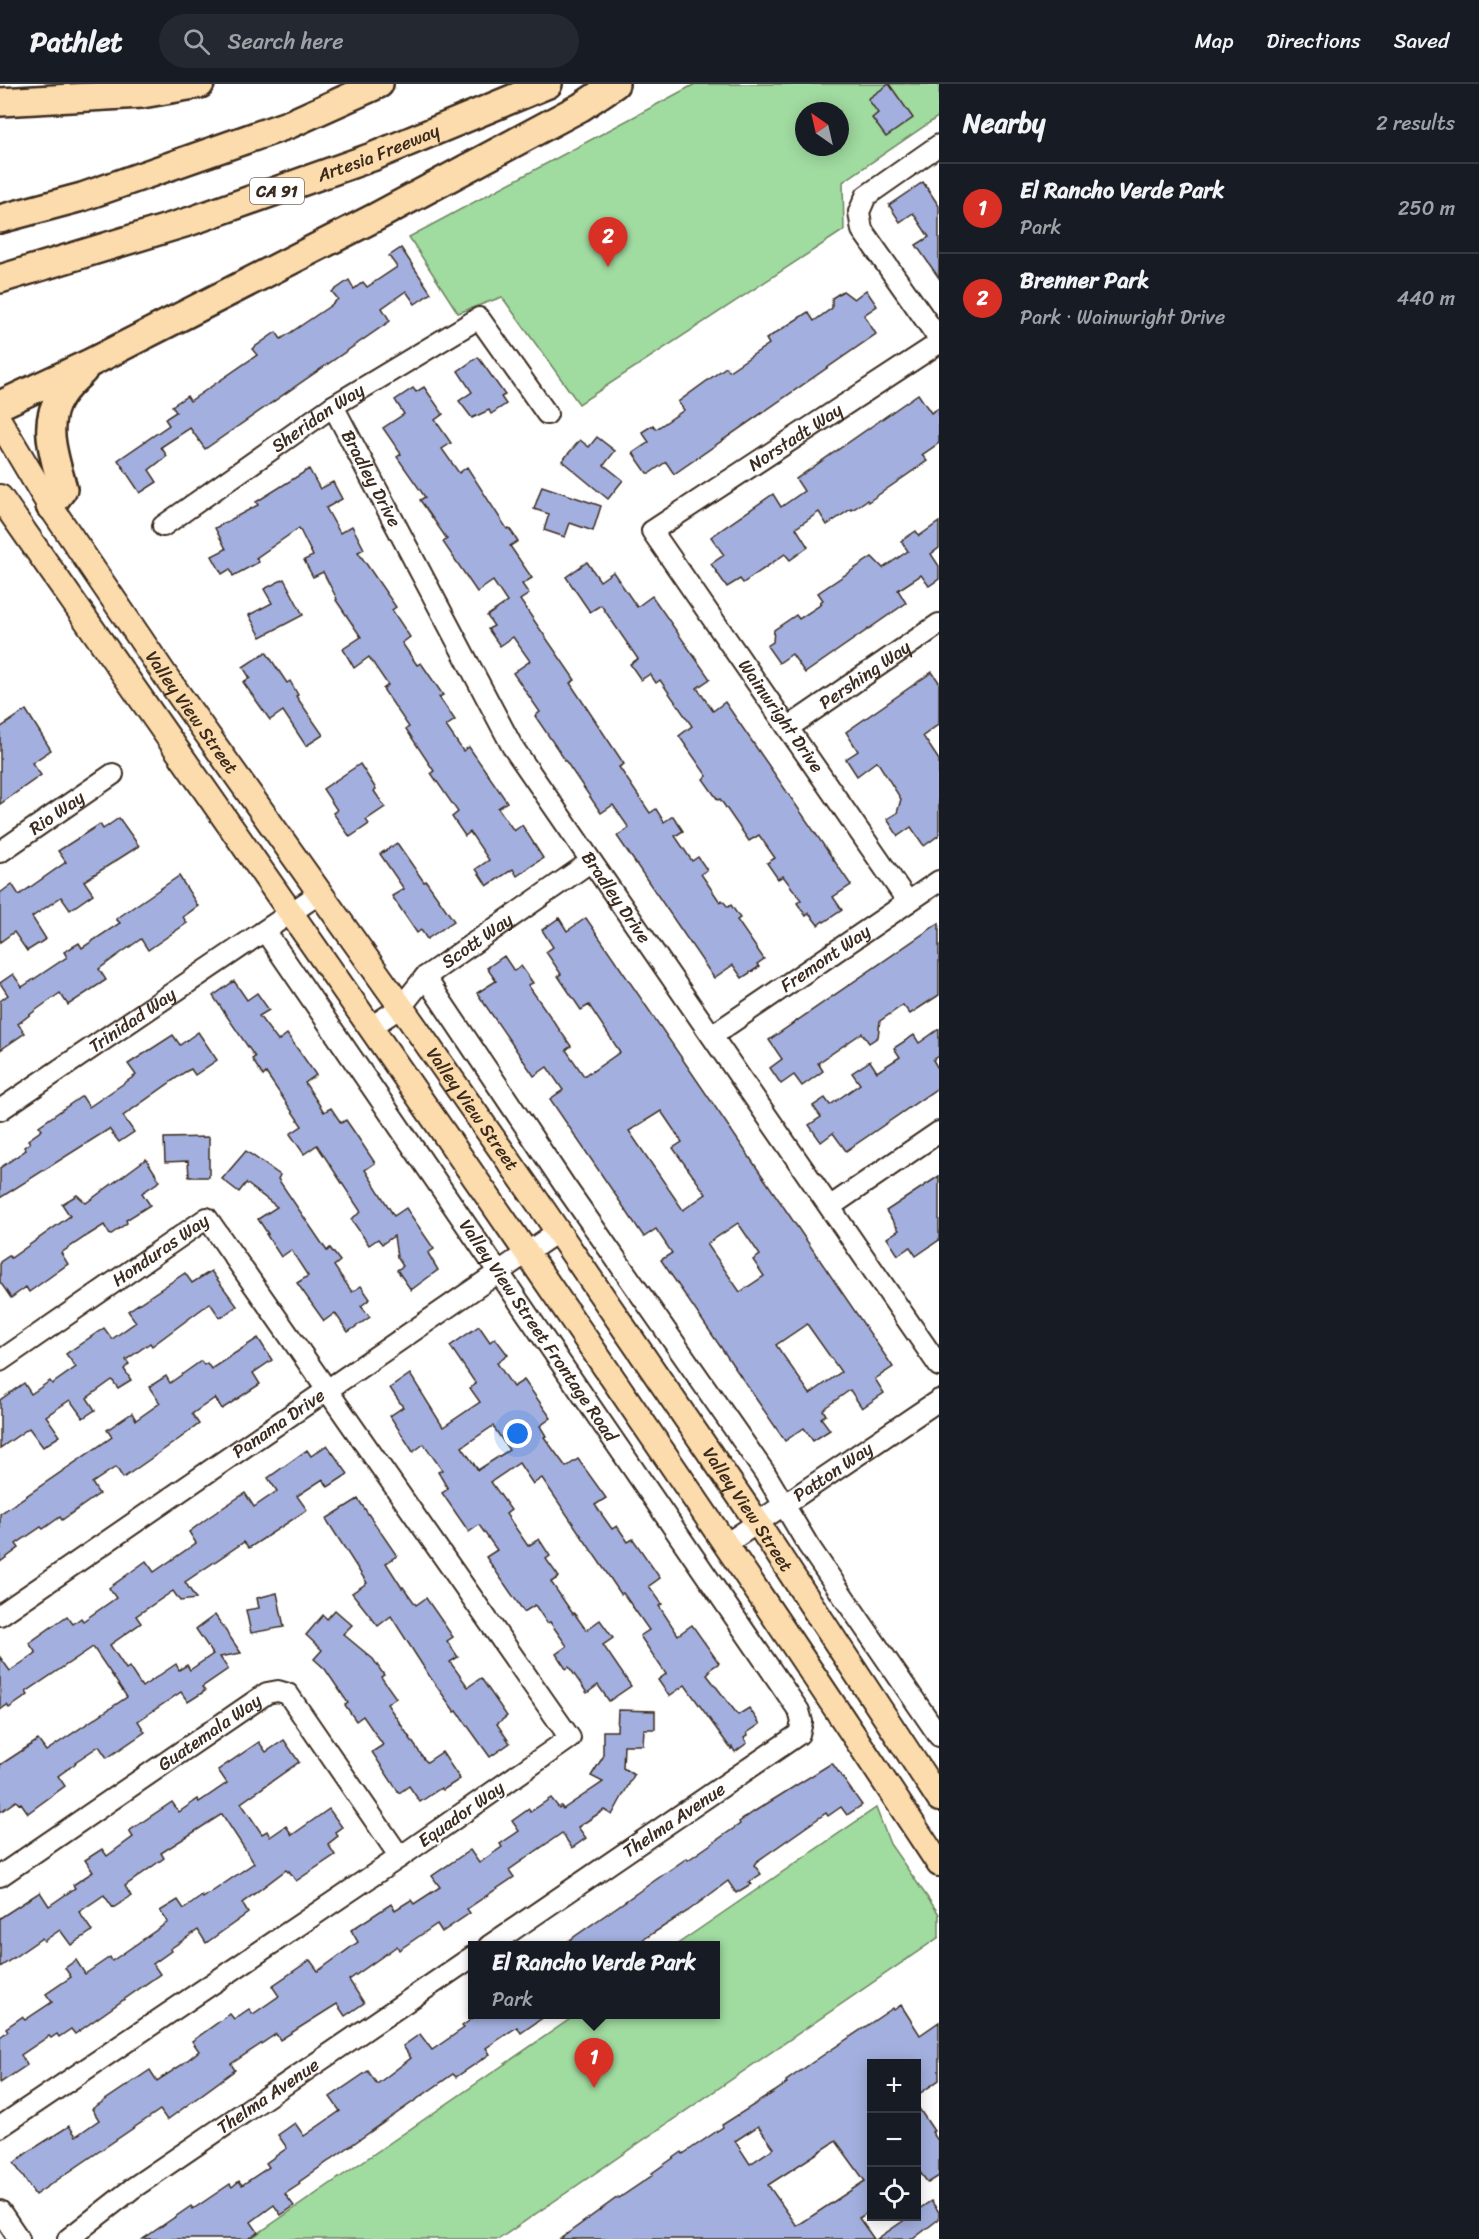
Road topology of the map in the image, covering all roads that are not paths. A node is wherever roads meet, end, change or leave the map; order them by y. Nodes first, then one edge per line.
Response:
1 (200, 84) edge
2 (380, 84) edge
3 (548, 84) edge
4 (615, 84) edge
5 (0, 102) edge
6 (939, 145) edge
7 (0, 219) edge
8 (0, 279) edge
9 (939, 341) edge
10 (90, 363) junction
11 (0, 405) edge
12 (333, 406) junction
13 (547, 414) dead end
14 (0, 422) edge
15 (0, 497) edge
16 (50, 506) junction
17 (163, 526) dead end
18 (652, 531) joint
19 (939, 624) edge
20 (789, 727) junction
21 (113, 774) dead end
22 (0, 852) edge
23 (590, 862) junction
24 (939, 881) edge
25 (320, 893) junction
26 (908, 902) junction
27 (291, 912) junction
28 (265, 931) junction
29 (425, 977) junction
30 (401, 1007) junction
31 (371, 1027) junction
32 (713, 1035) junction
33 (0, 1110) edge
34 (939, 1132) edge
35 (831, 1206) junction
36 (557, 1232) junction
37 (525, 1253) junction
38 (498, 1273) junction
39 (0, 1361) edge
40 (939, 1366) edge
41 (327, 1392) junction
42 (939, 1400) edge
43 (784, 1504) junction
44 (757, 1522) junction
45 (726, 1544) junction
46 (0, 1615) edge
47 (799, 1734) joint
48 (939, 1736) edge
49 (939, 1799) edge
50 (400, 1857) junction
51 (939, 1864) edge
52 (0, 1876) edge
53 (496, 1941) edge
54 (468, 1960) edge
55 (0, 2127) edge
56 (0, 2211) edge
57 (19, 2239) edge
58 (68, 2239) edge

1 - 5 highway
2 - 7 highway
3 - 8 highway, Artesia Freeway / CA 91
4 - 10 highway
6 - 9 street
9 - 18 street, Norstadt Way
10 - 11 highway
10 - 16 highway
12 - 13 street, Sheridan Way
12 - 17 street, Sheridan Way
12 - 23 street, Bradley Drive
14 - 16 main road, Valley View Street
15 - 27 main road, Valley View Street
16 - 25 main road, Valley View Street
18 - 20 street, Wainwright Drive
19 - 20 street, Pershing Way
20 - 26 street, Wainwright Drive
21 - 22 street, Rio Way
23 - 29 street, Scott Way
23 - 32 street, Bradley Drive
24 - 26 street, Fremont Way
25 - 27 street, Trinidad Way
25 - 30 main road, Valley View Street
26 - 32 street, Fremont Way
27 - 28 street, Trinidad Way
27 - 31 main road, Valley View Street
28 - 33 street, Trinidad Way
28 - 38 street, Valley View Street Frontage Road
29 - 30 street, Scott Way
29 - 43 street
30 - 31 street, Scott Way
30 - 36 main road, Valley View Street
31 - 37 main road, Valley View Street
32 - 35 street, Bradley Drive
34 - 35 street
35 - 40 street, Bradley Drive
36 - 37 street, Panama Drive
36 - 44 main road, Valley View Street
37 - 38 street, Panama Drive
37 - 45 main road, Valley View Street
38 - 41 street, Panama Drive
38 - 47 street, Valley View Street Frontage Road
39 - 41 street, Honduras Way
41 - 46 street, Panama Drive
41 - 50 street, Equador Way
42 - 43 street, Patton Way
43 - 44 street, Patton Way
43 - 48 street
44 - 45 street, Patton Way
44 - 49 main road, Valley View Street
45 - 51 main road, Valley View Street
47 - 53 street, Thelma Avenue
50 - 52 street, Guatemala Way
50 - 55 street, Equador Way
54 - 58 street, Thelma Avenue
56 - 57 street

